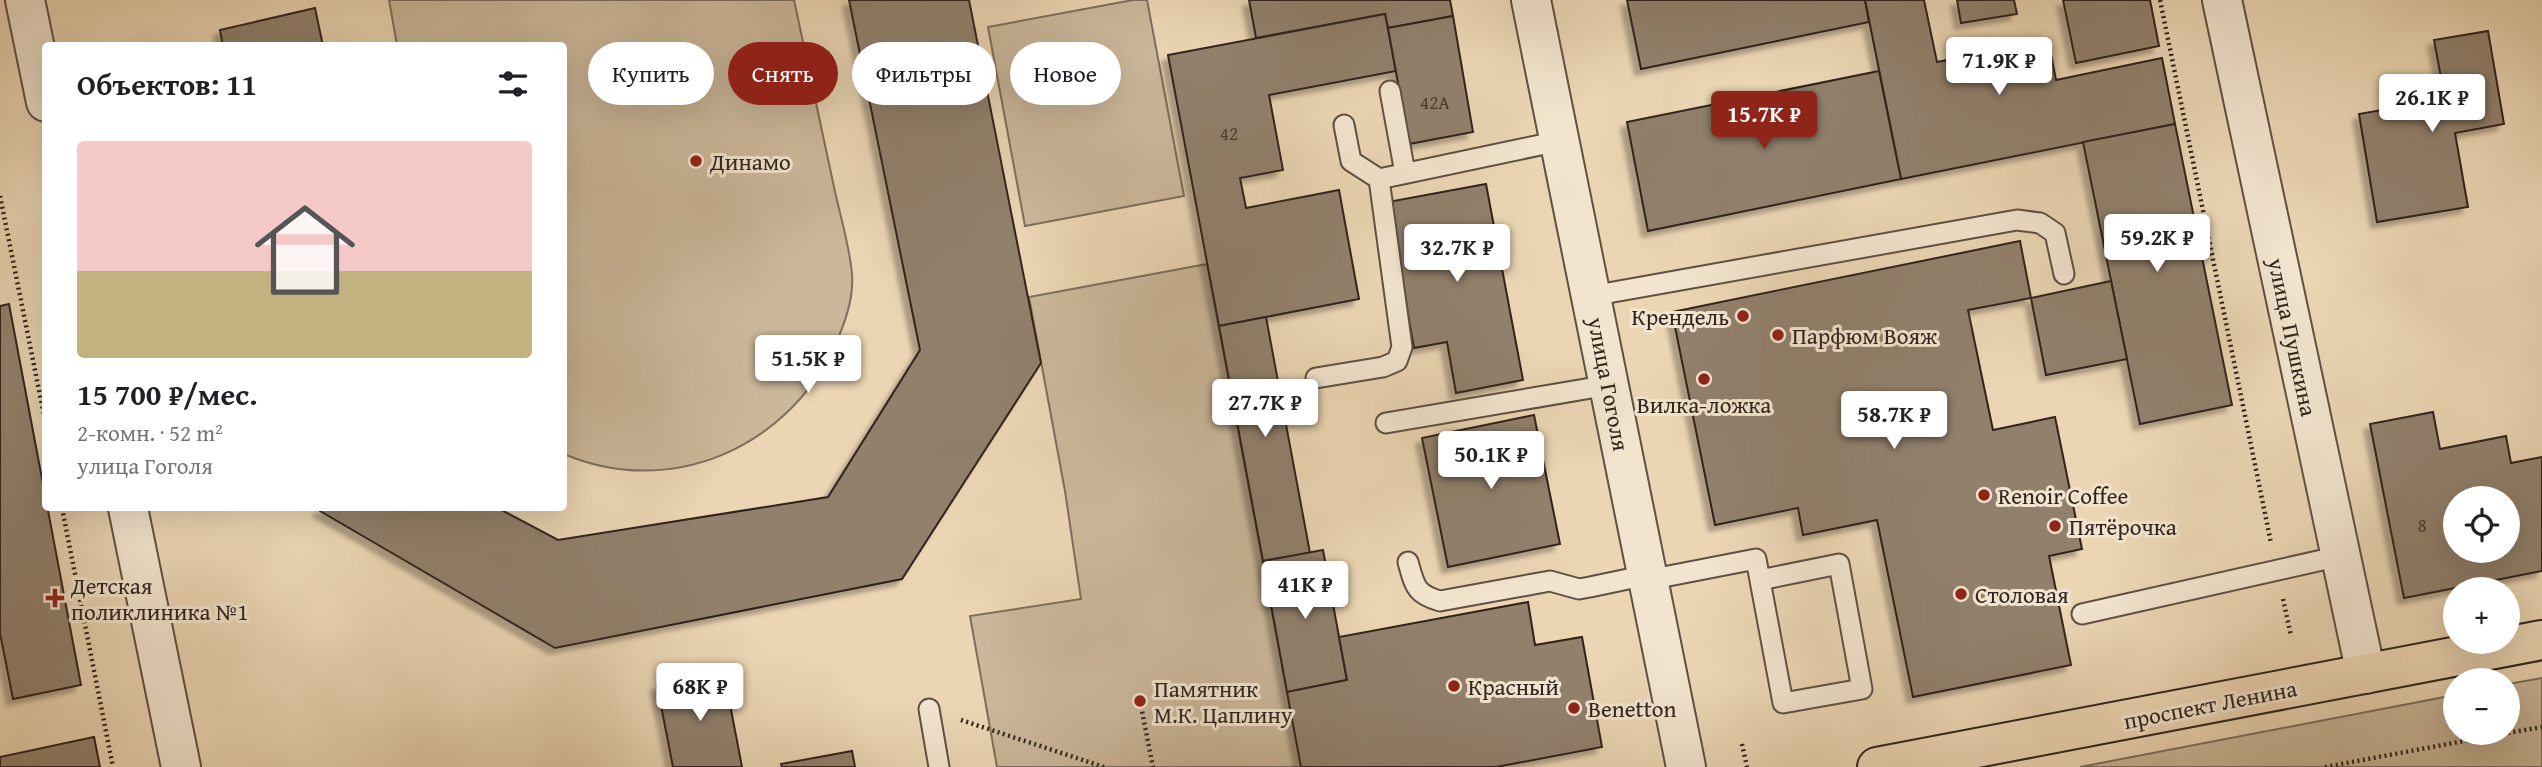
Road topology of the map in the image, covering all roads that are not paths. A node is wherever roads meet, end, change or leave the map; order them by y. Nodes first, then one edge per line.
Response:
1 (25, 0) edge
2 (1531, 0) edge
3 (2222, 0) edge
4 (42, 83) edge
5 (1390, 91) dead end
6 (1344, 125) dead end
7 (1559, 141) junction
8 (1405, 173) junction
9 (1379, 179) junction
10 (2064, 274) dead end
11 (1591, 296) junction
12 (1315, 378) dead end
13 (1609, 385) junction
14 (1386, 423) dead end
15 (129, 511) edge
16 (2340, 556) junction
17 (1408, 562) dead end
18 (1648, 577) junction
19 (1760, 580) junction
20 (2082, 614) dead end
21 (2542, 640) edge
22 (2366, 674) junction
23 (929, 709) road end
24 (181, 767) edge
25 (939, 767) edge
26 (1686, 767) edge
27 (1877, 767) edge

1 - 4 street
2 - 7 street, улица Гоголя
3 - 16 street, улица Пушкина
5 - 8 lane
6 - 9 lane
7 - 8 lane
7 - 11 street, улица Гоголя
8 - 9 lane
9 - 12 lane
10 - 11 lane
11 - 13 street, улица Гоголя
13 - 14 lane
13 - 18 street, улица Гоголя
15 - 24 street
16 - 20 lane
16 - 22 street, улица Пушкина
17 - 18 lane
18 - 19 lane
18 - 26 street, улица Гоголя
19 - 19 lane
21 - 22 main road, проспект Ленина
22 - 27 main road, проспект Ленина
23 - 25 lane

